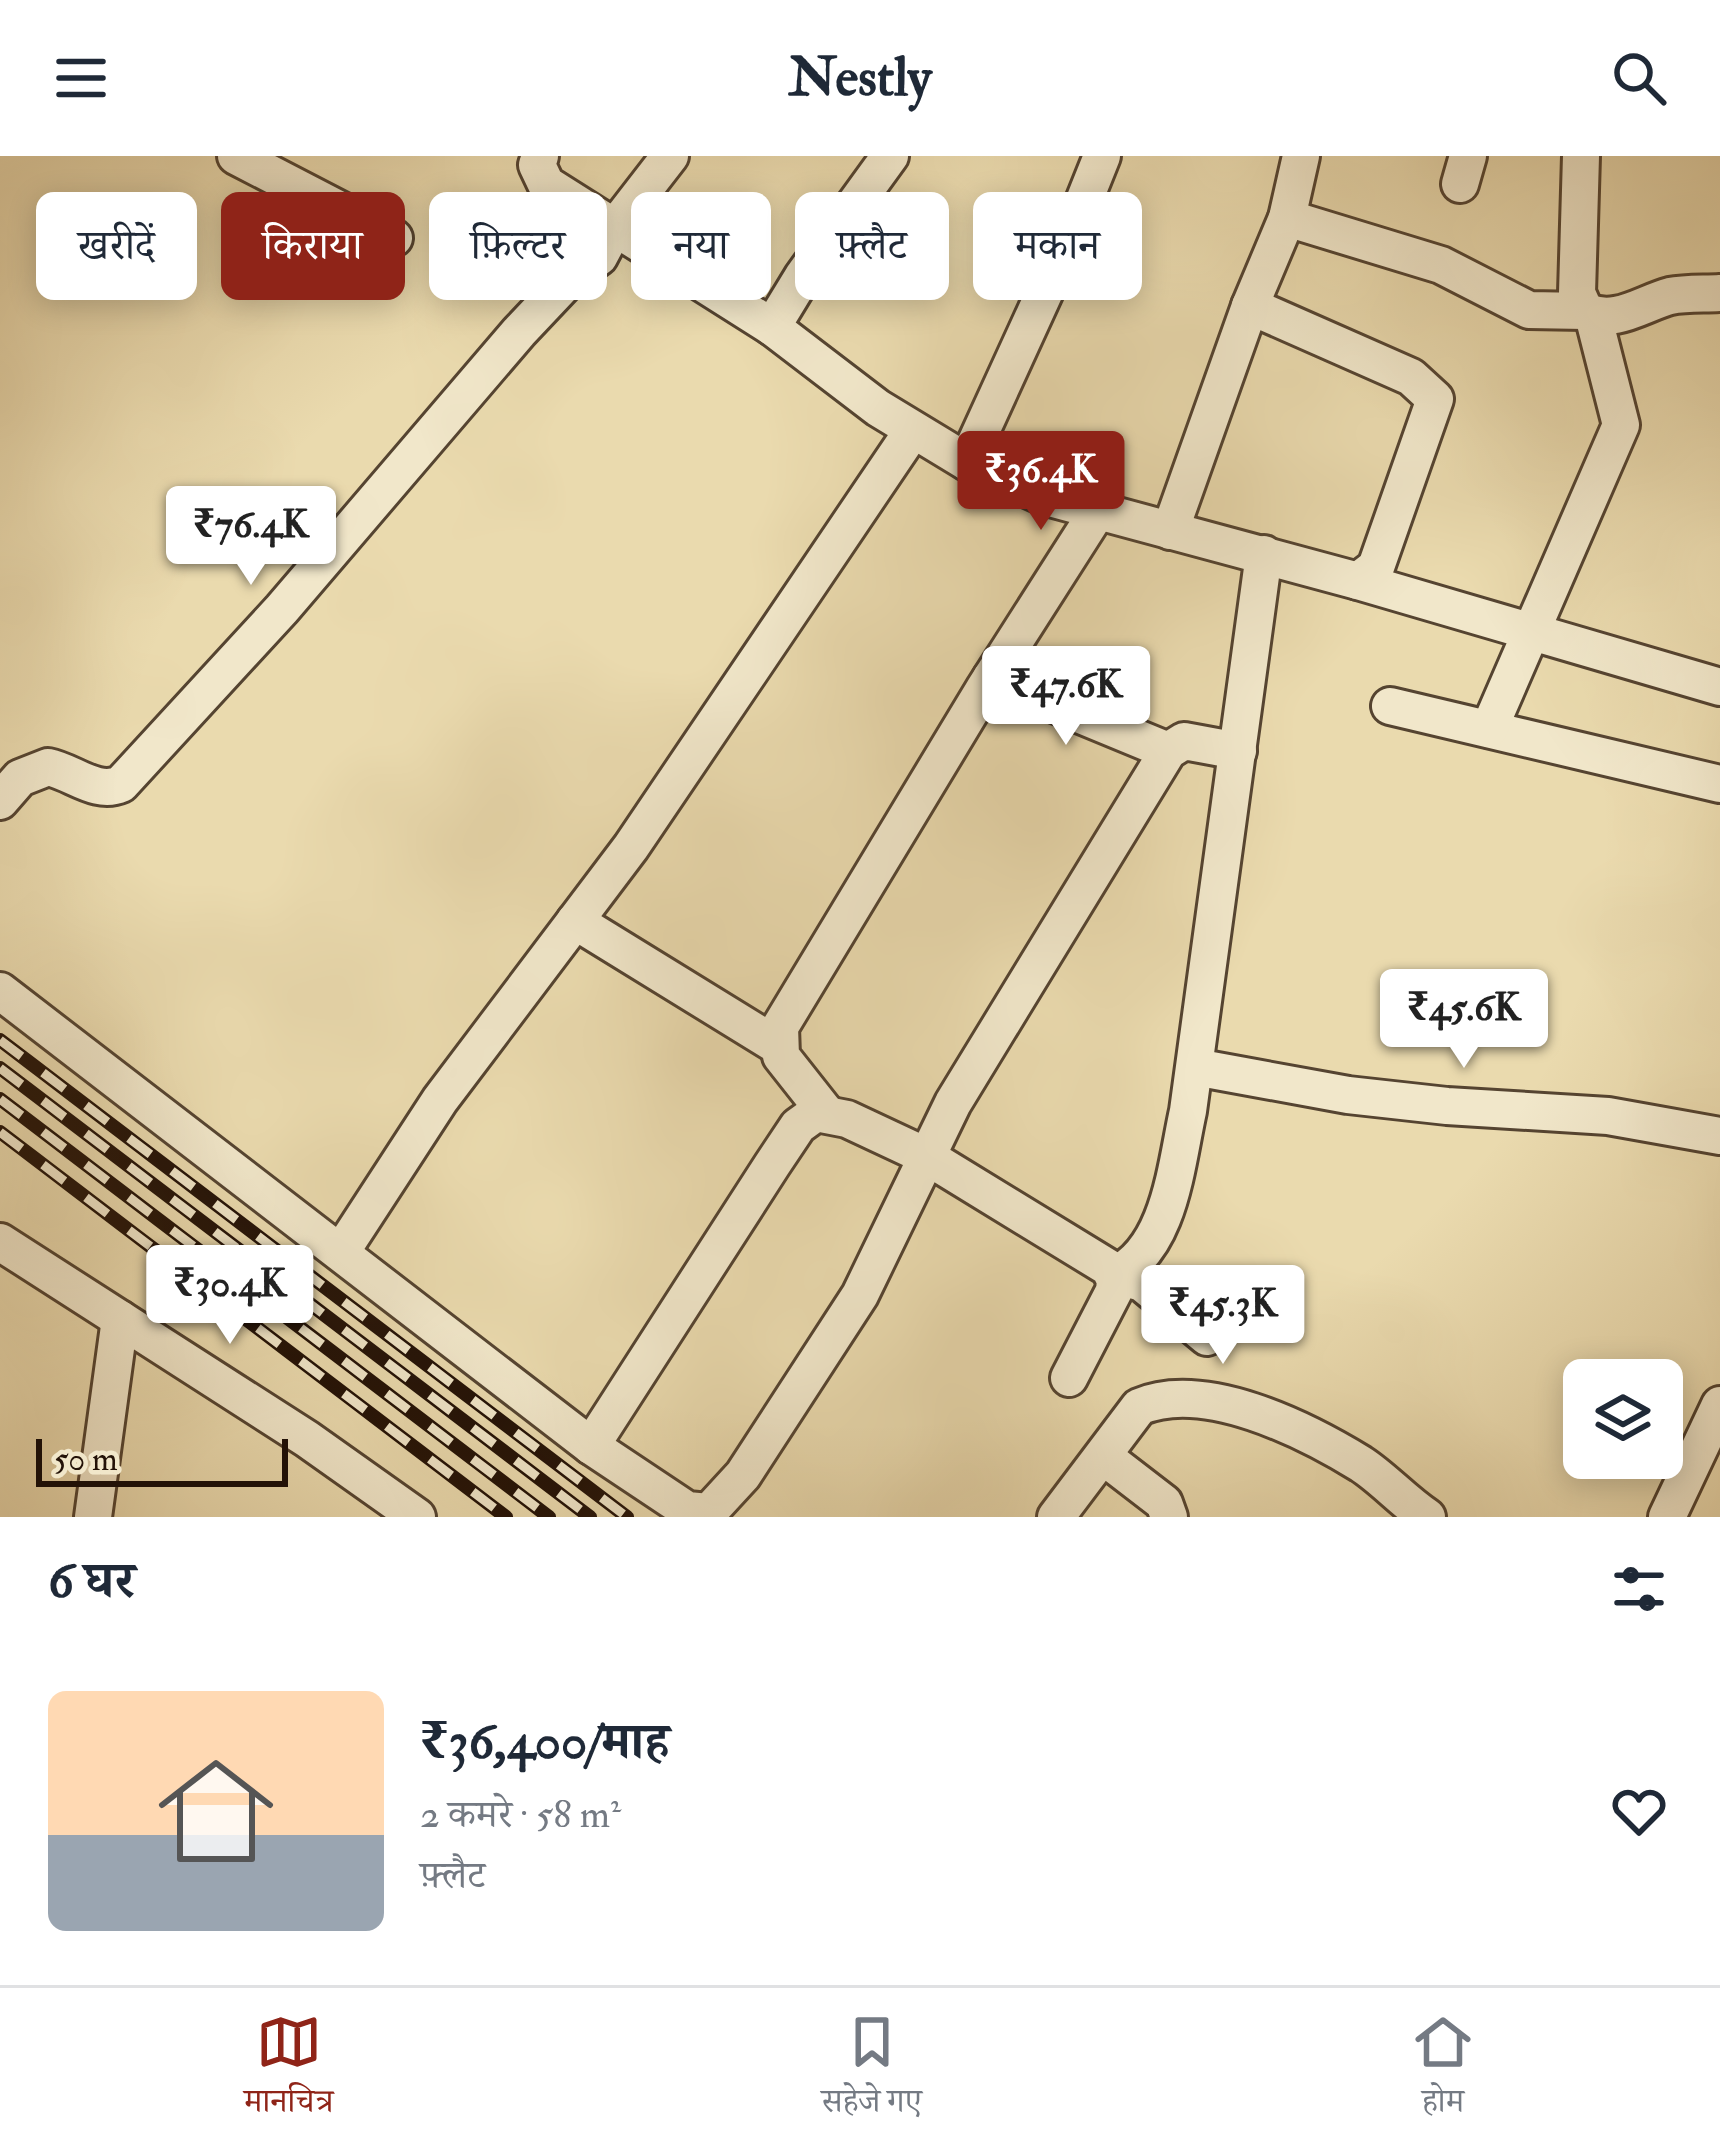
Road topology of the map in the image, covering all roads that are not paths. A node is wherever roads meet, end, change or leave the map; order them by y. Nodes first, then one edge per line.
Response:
1 (236, 156) edge
2 (540, 156) edge
3 (670, 156) edge
4 (890, 156) edge
5 (1102, 156) edge
6 (1301, 156) edge
7 (1581, 156) edge
8 (305, 192) edge
9 (1287, 218) junction
10 (615, 227) junction
11 (1720, 293) edge
12 (1250, 306) junction
13 (1589, 313) junction
14 (772, 326) junction
15 (914, 430) junction
16 (967, 462) junction
17 (1097, 512) junction
18 (1169, 531) junction
19 (1264, 554) junction
20 (1358, 580) junction
21 (1532, 633) junction
22 (991, 678) junction
23 (1720, 687) edge
24 (1390, 706) dead end
25 (1489, 729) junction
26 (1168, 751) junction
27 (1238, 752) junction
28 (1720, 784) edge
29 (0, 800) edge
30 (575, 921) junction
31 (0, 991) edge
32 (778, 1046) junction
33 (1195, 1067) junction
34 (826, 1113) junction
35 (1720, 1136) edge
36 (926, 1156) junction
37 (0, 1242) edge
38 (341, 1252) junction
39 (1114, 1275) junction
40 (120, 1319) junction
41 (1207, 1337) dead end
42 (1069, 1378) dead end
43 (1720, 1406) edge
44 (591, 1446) junction
45 (1103, 1456) junction
46 (93, 1517) edge
47 (417, 1517) edge
48 (1056, 1517) edge
49 (1169, 1517) edge
50 (1427, 1517) edge
51 (1667, 1517) edge

1 - 8 street
2 - 10 street
3 - 10 street
4 - 14 street
5 - 16 street
6 - 9 street
7 - 13 street
9 - 12 street
9 - 13 street
10 - 14 street
10 - 29 street
11 - 13 street
12 - 18 street
12 - 20 street
13 - 21 street
14 - 15 street
15 - 16 street
15 - 30 street
16 - 17 street
17 - 18 street
17 - 22 street
18 - 19 street
19 - 20 street
19 - 27 street
20 - 21 street
21 - 23 street
21 - 25 street
22 - 26 street
22 - 32 street
24 - 25 street
25 - 28 street
26 - 27 street
26 - 36 street
27 - 33 street
30 - 32 street
30 - 38 street
31 - 38 street
32 - 34 street
33 - 35 street
33 - 39 street
34 - 36 street
34 - 44 street
36 - 39 street
36 - 44 street
37 - 40 street
38 - 44 street
39 - 41 street
39 - 42 street
40 - 46 street
40 - 47 street
43 - 51 street
45 - 48 street
45 - 49 street
45 - 50 street

